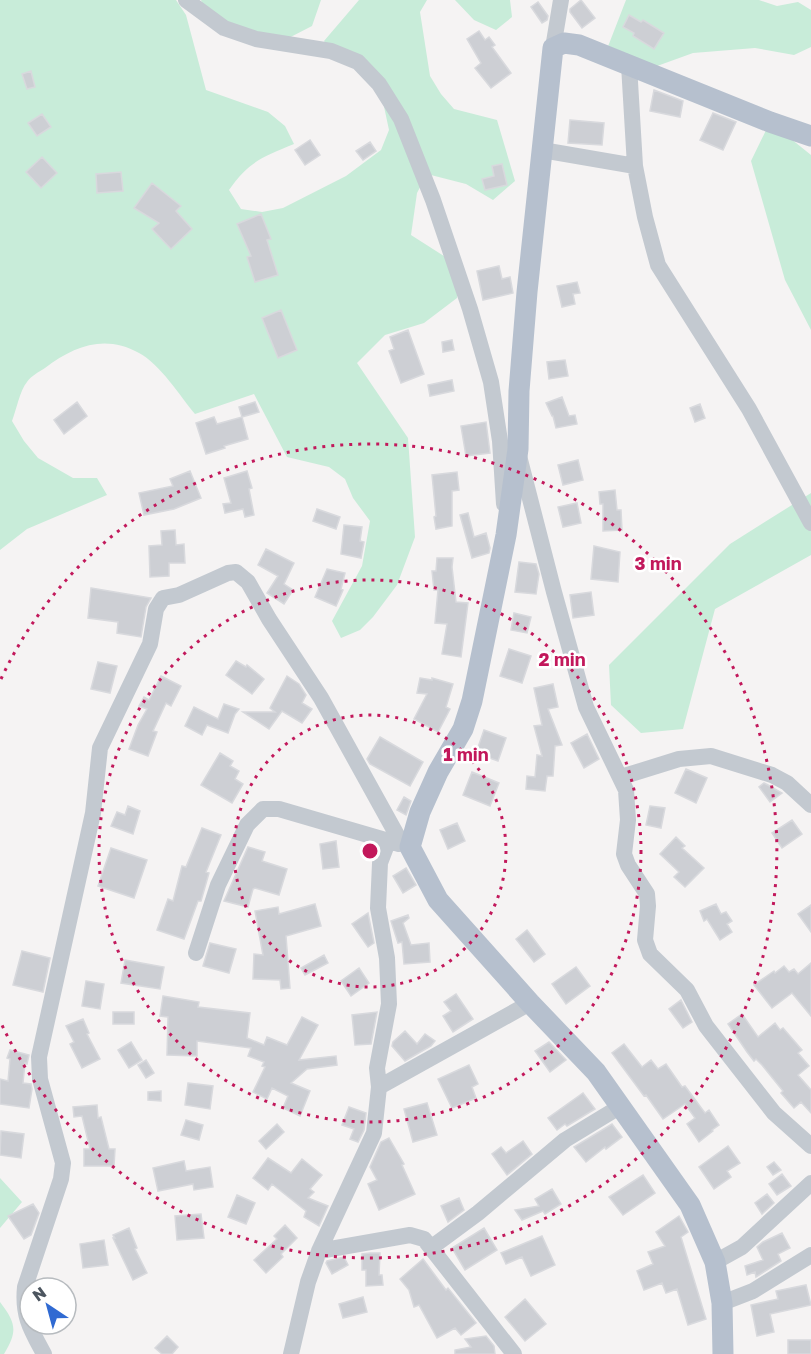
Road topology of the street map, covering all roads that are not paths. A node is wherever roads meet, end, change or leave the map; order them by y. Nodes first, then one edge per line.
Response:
1 (186, 0) edge
2 (561, 0) edge
3 (553, 48) junction
4 (629, 64) junction
5 (811, 136) edge
6 (543, 150) junction
7 (635, 166) junction
8 (518, 449) junction
9 (811, 523) edge
10 (506, 535) junction
11 (621, 777) junction
12 (811, 806) edge
13 (388, 842) junction
14 (410, 847) junction
15 (196, 953) dead end
16 (530, 1003) junction
17 (379, 1087) junction
18 (621, 1106) junction
19 (811, 1146) edge
20 (811, 1183) edge
21 (432, 1247) junction
22 (319, 1251) junction
23 (811, 1255) edge
24 (716, 1262) junction
25 (722, 1303) junction
26 (44, 1354) edge
27 (291, 1354) edge
28 (513, 1354) edge
29 (723, 1354) edge

1 - 10 street
2 - 3 street
3 - 4 main road
3 - 6 main road
4 - 5 main road
4 - 7 street
6 - 7 street
6 - 8 main road
7 - 9 street
8 - 10 main road
8 - 11 street
10 - 14 main road
11 - 12 street
11 - 19 street
13 - 14 street
13 - 15 street
13 - 17 street
14 - 16 main road
14 - 26 street
16 - 17 street
16 - 18 main road
17 - 22 street
18 - 21 street
18 - 24 main road
20 - 24 street
21 - 22 street
21 - 28 street
22 - 27 street
23 - 25 street
24 - 25 main road
25 - 29 main road

